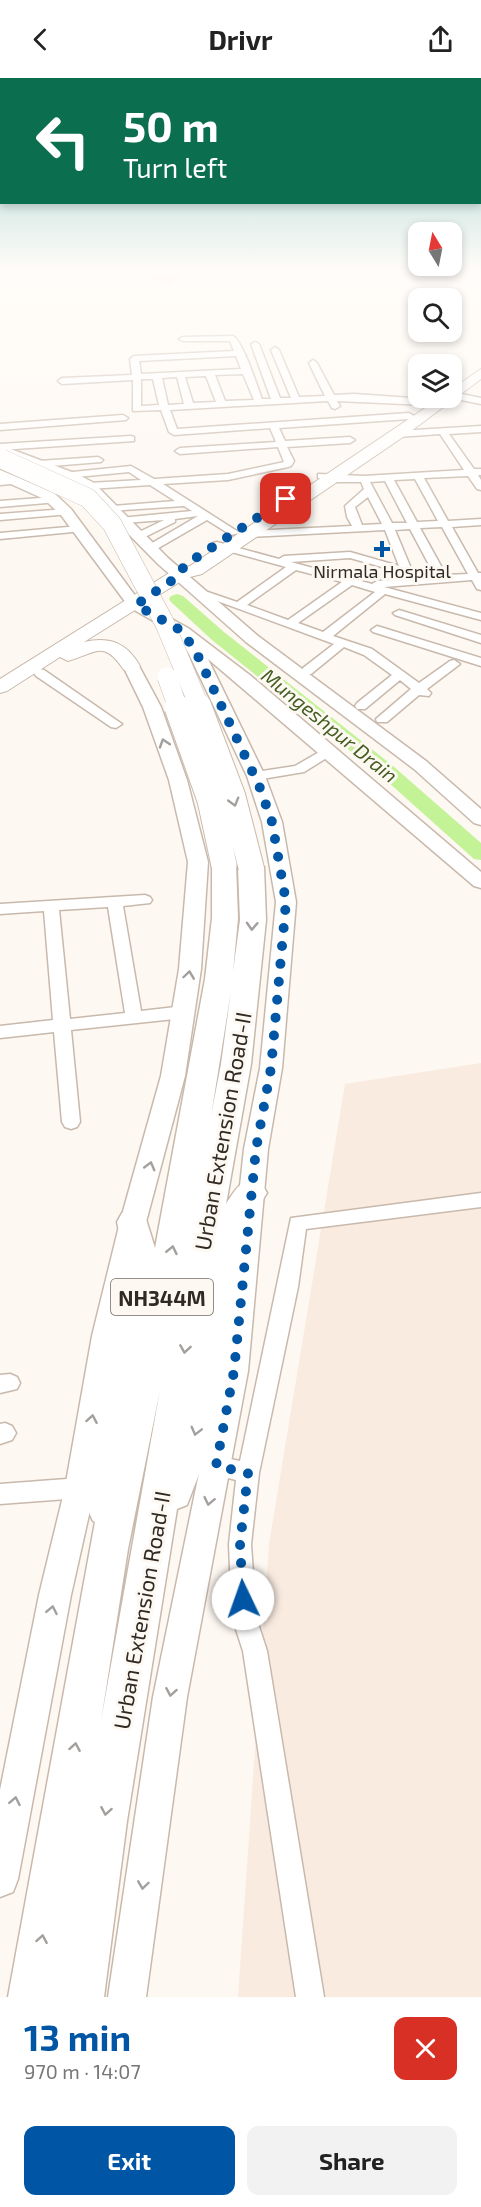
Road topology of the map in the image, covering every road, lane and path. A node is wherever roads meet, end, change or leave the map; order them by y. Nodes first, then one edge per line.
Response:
1 (134, 360) edge
2 (229, 360) edge
3 (237, 360) edge
4 (242, 360) edge
5 (260, 360) edge
6 (279, 360) edge
7 (313, 363) dead end
8 (193, 364) dead end
9 (481, 364) edge
10 (85, 367) dead end
11 (209, 372) junction
12 (481, 373) edge
13 (180, 374) junction
14 (157, 375) junction
15 (137, 376) junction
16 (462, 377) edge
17 (63, 382) dead end
18 (88, 384) junction
19 (171, 387) junction
20 (462, 387) edge
21 (462, 397) edge
22 (329, 398) junction
23 (385, 398) junction
24 (408, 399) edge
25 (481, 401) edge
26 (259, 402) junction
27 (221, 404) junction
28 (189, 406) junction
29 (164, 408) junction
30 (420, 408) edge
31 (434, 408) edge
32 (304, 409) junction
33 (276, 413) junction
34 (248, 415) junction
35 (409, 416) junction
36 (123, 418) dead end
37 (344, 419) junction
38 (357, 419) junction
39 (89, 420) junction
40 (0, 427) edge
41 (127, 428) dead end
42 (220, 429) junction
43 (481, 429) edge
44 (442, 431) junction
45 (174, 432) junction
46 (398, 434) junction
47 (0, 437) edge
48 (131, 439) dead end
49 (350, 440) dead end
50 (282, 445) junction
51 (95, 446) junction
52 (0, 448) edge
53 (123, 450) dead end
54 (10, 457) edge
55 (233, 462) junction
56 (39, 464) junction
57 (101, 471) junction
58 (477, 472) edge
59 (0, 474) edge
60 (9, 475) edge
61 (66, 475) junction
62 (418, 476) junction
63 (326, 477) junction
64 (364, 478) junction
65 (388, 478) junction
66 (153, 481) junction
67 (0, 482) edge
68 (481, 487) edge
69 (166, 490) junction
70 (370, 490) junction
71 (95, 491) junction
72 (54, 500) junction
73 (185, 503) junction
74 (0, 504) edge
75 (113, 509) junction
76 (66, 512) junction
77 (205, 515) junction
78 (0, 517) edge
79 (173, 517) junction
80 (124, 520) junction
81 (481, 522) edge
82 (447, 524) junction
83 (416, 526) junction
84 (389, 527) junction
85 (359, 529) junction
86 (79, 530) junction
87 (243, 534) junction
88 (0, 536) edge
89 (139, 536) junction
90 (222, 547) junction
91 (151, 548) junction
92 (270, 560) junction
93 (295, 566) junction
94 (180, 574) junction
95 (409, 576) junction
96 (442, 579) junction
97 (479, 580) edge
98 (351, 581) junction
99 (364, 584) junction
100 (384, 590) junction
101 (199, 591) junction
102 (417, 599) junction
103 (136, 603) junction
104 (239, 606) junction
105 (115, 615) junction
106 (481, 617) edge
107 (388, 621) junction
108 (290, 624) junction
109 (182, 631) junction
110 (324, 637) junction
111 (481, 639) edge
112 (348, 645) junction
113 (481, 662) edge
114 (454, 664) dead end
115 (204, 668) junction
116 (307, 671) dead end
117 (134, 672) junction
118 (40, 673) junction
119 (400, 674) junction
120 (0, 687) edge
121 (422, 691) junction
122 (0, 699) edge
123 (361, 706) dead end
124 (382, 720) dead end
125 (116, 724) dead end
126 (328, 751) junction
127 (256, 776) junction
128 (178, 780) junction
129 (481, 819) edge
130 (481, 882) edge
131 (146, 900) dead end
132 (115, 902) junction
133 (51, 906) junction
134 (0, 909) edge
135 (184, 1012) junction
136 (134, 1017) junction
137 (63, 1025) junction
138 (0, 1032) edge
139 (71, 1122) dead end
140 (251, 1193) junction
141 (481, 1200) edge
142 (133, 1222) junction
143 (216, 1466) junction
144 (248, 1473) junction
145 (80, 1488) junction
146 (0, 1494) edge
147 (112, 1533) junction
148 (153, 1547) junction
149 (0, 1879) edge
150 (32, 1997) edge
151 (80, 1997) edge
152 (127, 1997) edge
153 (310, 1997) edge

1 - 15 street
2 - 8 street
3 - 11 street
4 - 26 street
5 - 33 street
6 - 32 street
7 - 22 street
9 - 16 main road
10 - 18 street
11 - 13 street
11 - 27 street
12 - 20 main road
13 - 14 street
13 - 19 street
14 - 15 street
14 - 19 street
15 - 18 street
15 - 29 street
17 - 18 street
19 - 28 street
19 - 29 street
21 - 25 street
22 - 23 street
22 - 32 street
22 - 37 street
23 - 24 street
23 - 38 street
26 - 33 street
26 - 34 street
27 - 28 street
27 - 34 street
28 - 29 street
29 - 45 street
30 - 35 main road
31 - 46 main road
32 - 33 street
32 - 33 street
32 - 37 street
33 - 34 street
33 - 50 street
34 - 42 street
35 - 38 street
35 - 63 main road
36 - 39 street
37 - 38 street
39 - 40 street
39 - 51 street
41 - 51 street
42 - 45 street
42 - 55 street
43 - 44 street
44 - 46 street
44 - 58 street
45 - 55 street
46 - 63 main road
47 - 51 street
48 - 51 street
49 - 50 street
50 - 55 street
50 - 55 street
51 - 52 street
51 - 53 street
51 - 54 street
51 - 56 street
51 - 57 street
52 - 54 street
54 - 56 street
54 -> 148 highway, Urban Extension Road-II / NH344M, bridge
55 - 66 street
56 - 61 street
57 - 61 street
57 - 66 street
58 - 62 street
58 - 68 street
59 - 60 street
60 - 67 street
60 - 72 street
147 -> 60 highway, Urban Extension Road-II / NH344M, bridge
61 - 71 street
62 - 65 street
62 - 82 street
63 - 64 street
63 - 87 main road
64 - 65 street
64 - 70 street
65 - 83 street
66 - 69 street
66 - 71 street
69 - 71 street
69 - 73 street
70 - 84 street
70 - 85 street
71 - 75 street
72 - 74 street
72 - 76 street
73 - 75 street
73 - 77 street
75 - 80 street
76 - 78 street
76 - 86 street
77 - 79 street
77 - 87 street
77 - 91 street
79 - 80 street
79 - 89 street
80 - 89 street
81 - 82 street
82 - 83 street
82 - 97 street
83 - 84 street
83 - 96 street
84 - 85 street
84 - 95 street
85 - 87 street
86 - 88 street
86 - 103 street
87 - 90 main road
89 - 91 street
90 - 92 street
90 - 94 main road
91 - 94 street
92 - 93 street
92 - 95 street
93 - 98 street
93 - 104 street
94 - 101 street
94 - 103 main road
95 - 96 street
95 - 99 street
96 - 97 street
98 - 99 street
98 - 108 street
99 - 100 street
100 - 102 street
100 - 110 street
101 - 104 street
101 - 129 street
102 - 106 street
102 - 107 street
103 - 105 main road
103 - 109 street
104 - 108 street
105 - 117 main road
105 - 120 main road
107 - 111 street
107 - 112 street
107 - 113 street
108 - 110 street
109 - 115 street
109 - 126 street
110 - 112 street
112 - 116 street
112 - 119 street
114 - 121 street
115 - 117 street
115 - 127 street
117 - 118 main road
128 -> 117 street
118 - 122 main road
118 - 125 street
119 - 121 street
119 - 123 street
121 - 124 street
126 - 127 street
126 - 130 street
127 - 128 street
127 - 140 street
135 -> 128 street
131 - 132 street
132 - 133 street
132 - 136 street
133 - 134 street
133 - 137 street
135 - 136 street
142 -> 135 street
136 - 137 street
137 - 138 street
137 - 139 street
140 - 143 street
140 -> 148 highway
141 - 144 street
145 -> 142 street
142 - 147 highway
143 - 144 street
143 -> 152 street
144 - 153 street
145 - 146 street
149 -> 145 street
150 -> 147 highway, Urban Extension Road-II / NH344M
148 -> 151 highway, Urban Extension Road-II / NH344M

